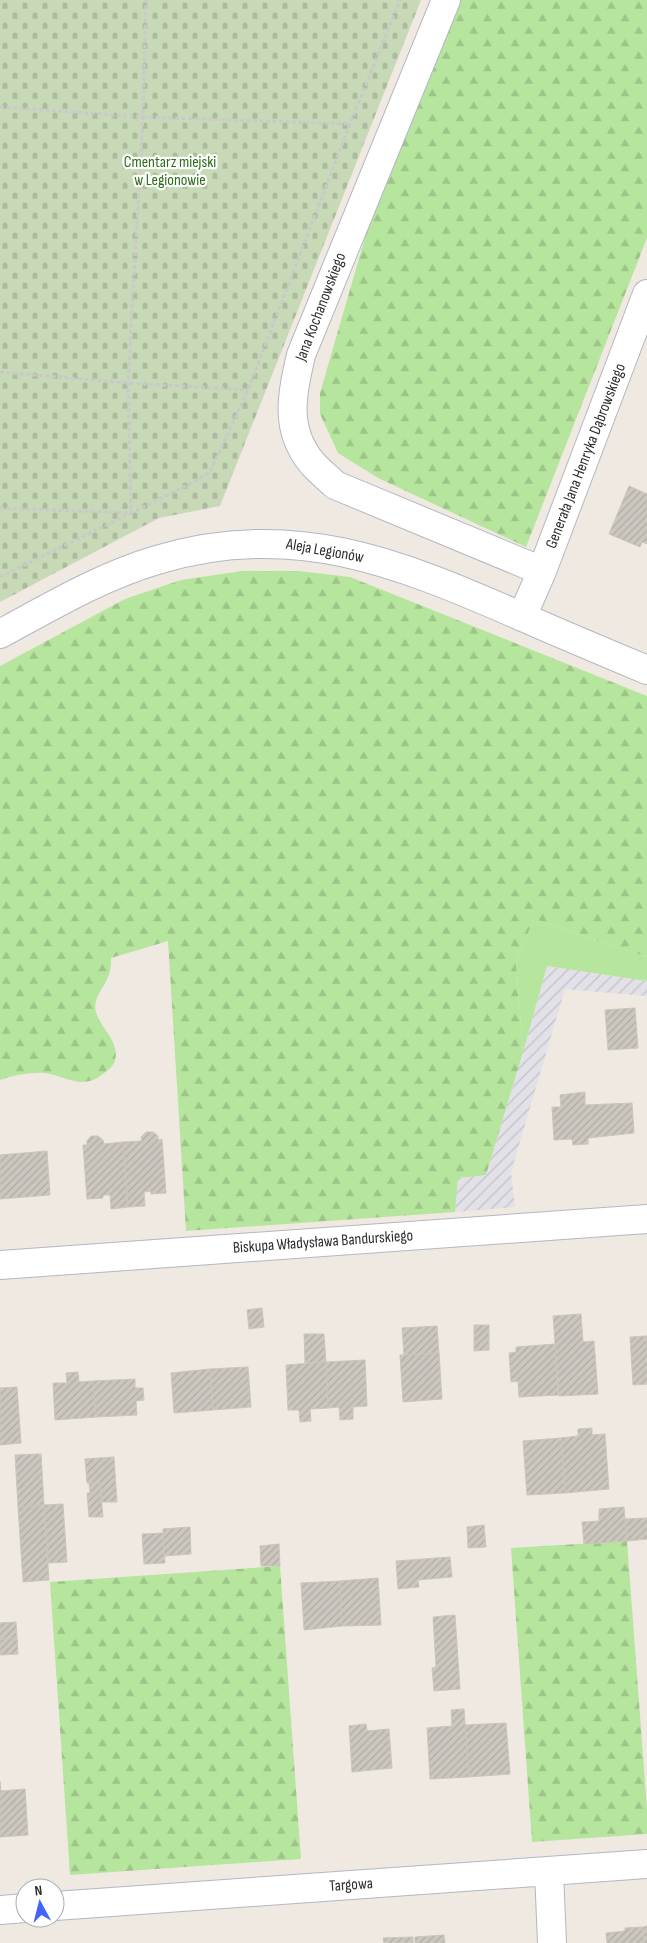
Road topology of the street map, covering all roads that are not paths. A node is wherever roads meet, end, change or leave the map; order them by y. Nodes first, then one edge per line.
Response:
1 (446, 0) edge
2 (647, 294) edge
3 (542, 571) junction
4 (522, 617) junction
5 (0, 634) edge
6 (647, 670) edge
7 (647, 1219) edge
8 (0, 1265) edge
9 (647, 1864) edge
10 (548, 1871) junction
11 (65, 1905) edge
12 (15, 1909) edge
13 (0, 1910) edge
14 (552, 1943) edge

1 - 3 street, Jana Kochanowskiego
2 - 3 street, Generała Jana Henryka Dąbrowskiego
3 - 4 street, Generała Jana Henryka Dąbrowskiego
4 - 5 street, Aleja Legionów
4 - 6 street, Aleja Legionów
7 - 8 street, Biskupa Władysława Bandurskiego
9 - 10 street, Targowa
10 - 11 street, Targowa
10 - 14 street
12 - 13 street

